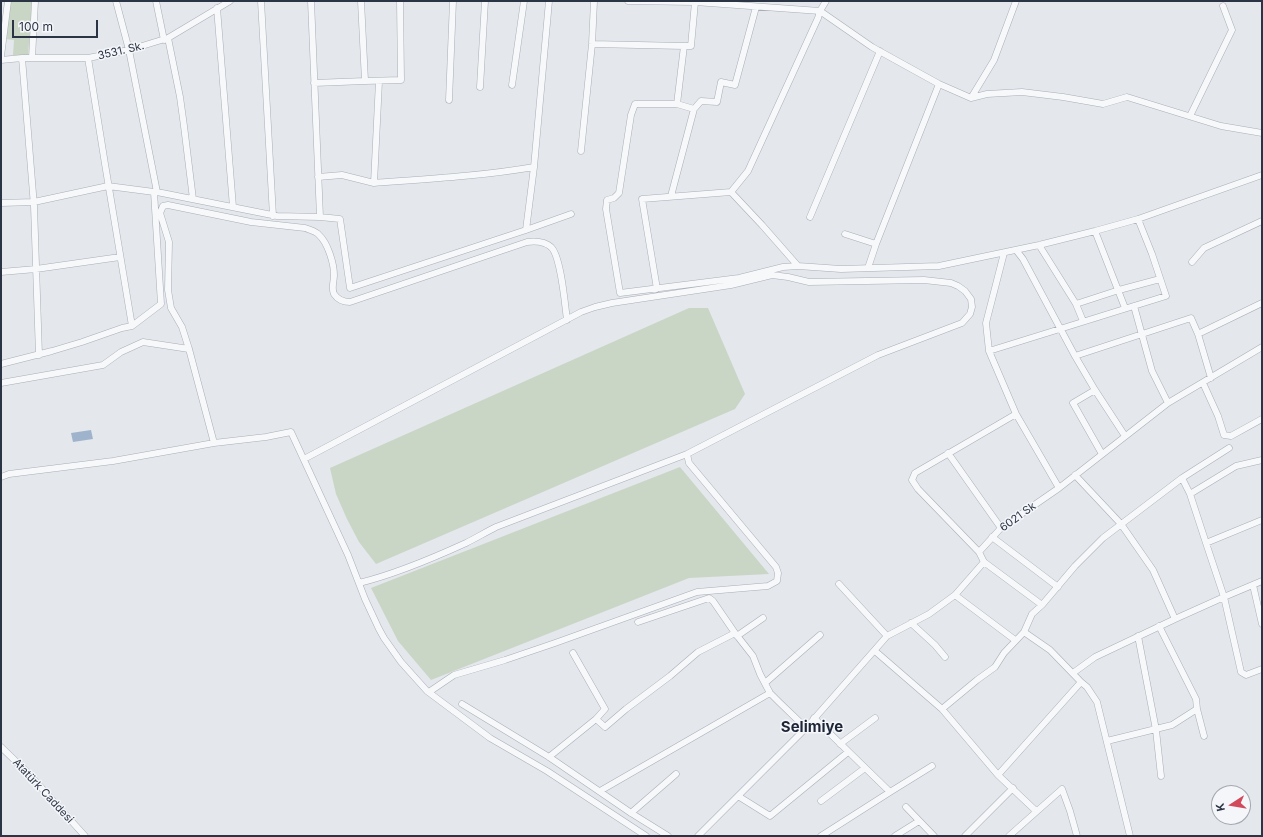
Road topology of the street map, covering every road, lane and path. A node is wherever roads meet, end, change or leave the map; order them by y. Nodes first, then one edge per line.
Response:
1 (8, 1) edge
2 (35, 1) edge
3 (116, 1) edge
4 (156, 1) edge
5 (230, 1) edge
6 (261, 1) edge
7 (310, 1) edge
8 (361, 1) edge
9 (400, 1) edge
10 (453, 1) edge
11 (485, 1) edge
12 (524, 1) edge
13 (548, 1) edge
14 (594, 1) edge
15 (630, 1) edge
16 (826, 1) edge
17 (1016, 1) edge
18 (695, 2) junction
19 (223, 3) edge
20 (1223, 6) dead end
21 (756, 7) junction
22 (217, 8) junction
23 (820, 11) junction
24 (166, 39) junction
25 (592, 44) junction
26 (684, 46) junction
27 (129, 50) junction
28 (880, 52) junction
29 (1, 56) edge
30 (22, 58) junction
31 (32, 58) junction
32 (88, 58) junction
33 (1, 60) edge
34 (379, 81) junction
35 (365, 82) junction
36 (314, 83) junction
37 (512, 84) dead end
38 (939, 84) junction
39 (480, 87) dead end
40 (971, 98) junction
41 (449, 100) dead end
42 (677, 104) junction
43 (694, 108) junction
44 (1190, 116) junction
45 (1262, 133) edge
46 (581, 151) dead end
47 (534, 167) junction
48 (1262, 175) edge
49 (318, 177) junction
50 (374, 183) junction
51 (108, 186) junction
52 (156, 192) junction
53 (731, 192) junction
54 (671, 196) junction
55 (192, 199) junction
56 (34, 202) junction
57 (1, 203) edge
58 (233, 207) junction
59 (571, 214) dead end
60 (273, 216) junction
61 (320, 217) junction
62 (810, 217) dead end
63 (1138, 219) junction
64 (1262, 221) edge
65 (526, 230) junction
66 (1096, 232) junction
67 (845, 234) dead end
68 (876, 244) junction
69 (1039, 245) junction
70 (1016, 250) junction
71 (1004, 253) junction
72 (120, 257) junction
73 (1192, 262) dead end
74 (798, 266) junction
75 (868, 268) junction
76 (36, 269) junction
77 (1, 272) edge
78 (1160, 279) junction
79 (657, 289) junction
80 (1119, 290) junction
81 (1262, 303) edge
82 (1076, 304) junction
83 (1134, 306) junction
84 (1125, 308) junction
85 (567, 320) junction
86 (1083, 321) junction
87 (132, 326) junction
88 (1060, 329) junction
89 (1198, 334) junction
90 (1142, 335) junction
91 (1262, 347) edge
92 (189, 349) junction
93 (989, 351) junction
94 (39, 355) junction
95 (1075, 356) junction
96 (1, 364) edge
97 (1211, 378) junction
98 (1, 383) edge
99 (1203, 383) junction
100 (1095, 390) junction
101 (1168, 404) junction
102 (1016, 414) junction
103 (1262, 419) edge
104 (1125, 436) junction
105 (214, 443) junction
106 (1229, 448) dead end
107 (948, 453) junction
108 (687, 454) junction
109 (1102, 454) junction
110 (304, 459) junction
111 (1262, 460) edge
112 (1075, 475) junction
113 (1, 477) edge
114 (1182, 478) junction
115 (1059, 488) junction
116 (1190, 494) junction
117 (1262, 520) edge
118 (1121, 524) junction
119 (1002, 528) junction
120 (992, 537) junction
121 (1206, 543) junction
122 (979, 552) junction
123 (984, 562) junction
124 (1262, 581) edge
125 (359, 584) junction
126 (839, 584) dead end
127 (1253, 585) junction
128 (1058, 587) junction
129 (955, 594) junction
130 (1224, 597) junction
131 (1042, 605) junction
132 (763, 618) dead end
133 (1176, 619) junction
134 (638, 622) dead end
135 (911, 623) junction
136 (1262, 624) edge
137 (1159, 626) junction
138 (1024, 632) junction
139 (736, 634) junction
140 (820, 635) dead end
141 (888, 636) junction
142 (1138, 636) junction
143 (1015, 640) junction
144 (875, 651) junction
145 (573, 653) dead end
146 (945, 657) dead end
147 (1262, 669) edge
148 (1073, 673) junction
149 (1081, 682) junction
150 (765, 683) junction
151 (429, 692) junction
152 (770, 693) junction
153 (462, 704) dead end
154 (942, 709) junction
155 (1197, 709) junction
156 (814, 718) junction
157 (874, 718) dead end
158 (596, 719) junction
159 (806, 728) junction
160 (1156, 730) junction
161 (1204, 736) dead end
162 (1107, 741) junction
163 (840, 744) junction
164 (1, 747) edge
165 (848, 752) junction
166 (549, 757) junction
167 (932, 766) dead end
168 (865, 768) junction
169 (676, 774) dead end
170 (998, 775) junction
171 (1161, 776) dead end
172 (1013, 788) junction
173 (600, 791) junction
174 (890, 792) junction
175 (738, 796) junction
176 (821, 801) dead end
177 (906, 807) dead end
178 (1036, 811) junction
179 (631, 813) junction
180 (919, 821) junction
181 (84, 836) edge
182 (646, 836) edge
183 (668, 836) edge
184 (698, 836) edge
185 (821, 836) edge
186 (895, 836) edge
187 (934, 836) edge
188 (965, 836) edge
189 (1009, 836) edge
190 (1077, 836) edge
191 (1128, 836) edge

1 - 29 street
2 - 31 street
3 - 27 street
4 - 24 street
5 - 19 street, 3531. Sk.
6 - 60 street
7 - 36 street
8 - 35 street
9 - 34 street
10 - 41 street
11 - 39 street
12 - 37 street
13 - 47 street
14 - 25 street
15 - 18 street
16 - 23 street
17 - 40 street
18 - 21 street
18 - 26 street
19 - 22 street, 3531. Sk.
20 - 44 street
21 - 23 street
21 - 43 street
22 - 24 street, 3531. Sk.
22 - 58 street
23 - 28 street
23 - 53 street
24 - 27 street, 3531. Sk.
24 - 55 street
25 - 26 street
25 - 46 street
26 - 42 street
27 - 32 street, 3531. Sk.
27 - 52 street
28 - 38 street
28 - 62 street
30 - 31 street, 3531. Sk.
30 - 33 street, 3531. Sk.
30 - 56 street
31 - 32 street, 3531. Sk.
32 - 51 street
34 - 35 street
34 - 50 street
35 - 36 street
36 - 49 street
38 - 40 street
38 - 68 street
40 - 44 street
42 - 43 street
42 - 79 street
43 - 54 street
44 - 45 street
47 - 50 street
47 - 65 street
48 - 63 street
49 - 50 street
49 - 61 street
51 - 52 street
51 - 56 street
51 - 72 street
52 - 55 street
52 - 87 street
53 - 54 street
53 - 74 street
54 - 79 street
55 - 58 street
56 - 57 street
56 - 76 street
58 - 60 street
59 - 65 street
60 - 61 street
61 - 65 street
63 - 66 street
63 - 78 street
64 - 73 street
66 - 69 street
66 - 80 street
67 - 68 street
68 - 75 street
69 - 70 street
69 - 82 street
70 - 71 street
70 - 88 street
71 - 75 street
71 - 93 street
72 - 76 street
72 - 87 street
74 - 75 street
74 - 79 street
76 - 77 street
76 - 94 street
78 - 80 street
78 - 83 street
80 - 82 street
80 - 84 street
81 - 89 street
82 - 86 street
83 - 84 street
83 - 90 street
84 - 86 street
85 - 92 street
85 - 108 street
85 - 110 street
86 - 88 street
87 - 94 street
88 - 93 street
88 - 95 street
89 - 90 street
89 - 97 street
90 - 95 street
90 - 101 street
91 - 97 street, 6021 Sk
92 - 98 street
92 - 105 street
93 - 102 street
94 - 96 street
95 - 100 street
97 - 99 street, 6021 Sk
99 - 101 street, 6021 Sk
99 - 103 street
100 - 104 street
100 - 109 street
101 - 104 street, 6021 Sk
102 - 107 street
102 - 115 street
104 - 109 street, 6021 Sk
105 - 110 street
105 - 113 street
106 - 114 street
107 - 119 street
107 - 122 street
108 - 125 street
108 - 151 street
109 - 112 street, 6021 Sk
110 - 125 street
111 - 116 street
112 - 115 street, 6021 Sk
112 - 118 street
114 - 116 street
114 - 118 street
115 - 119 street, 6021 Sk
116 - 121 street
117 - 121 street
118 - 128 street
118 - 133 street
119 - 120 street, 6021 Sk
120 - 122 street, 6021 Sk
120 - 128 street
121 - 130 street
122 - 123 street
123 - 129 street
123 - 131 street
124 - 127 street
125 - 151 street
126 - 141 street
127 - 130 street
127 - 136 street
128 - 131 street
129 - 135 street
129 - 143 street
130 - 133 street
130 - 147 street
131 - 138 street
132 - 139 street
133 - 137 street
134 - 139 street
135 - 141 street
135 - 146 street
137 - 142 street
137 - 155 street
138 - 143 street
138 - 148 street
139 - 150 street
139 - 158 street
140 - 150 street
141 - 144 street
142 - 148 street
142 - 160 street
143 - 154 street
144 - 154 street
144 - 156 street
145 - 158 street
148 - 149 street
149 - 162 street
149 - 170 street
150 - 152 street
151 - 182 street
152 - 159 street
152 - 173 street
153 - 166 street
154 - 170 street
155 - 160 street
155 - 161 street
156 - 159 street
156 - 163 street
157 - 163 street
158 - 166 street
159 - 175 street
160 - 162 street
160 - 171 street
162 - 191 street
163 - 165 street
164 - 181 street, Atatürk Caddesi
165 - 168 street
165 - 175 street
166 - 173 street
167 - 174 street
168 - 174 street
168 - 176 street
169 - 179 street
170 - 172 street
172 - 178 street
172 - 188 street
173 - 179 street
174 - 185 street
175 - 184 street
177 - 180 street
178 - 189 street
178 - 190 street
179 - 183 street
180 - 186 street
180 - 187 street

